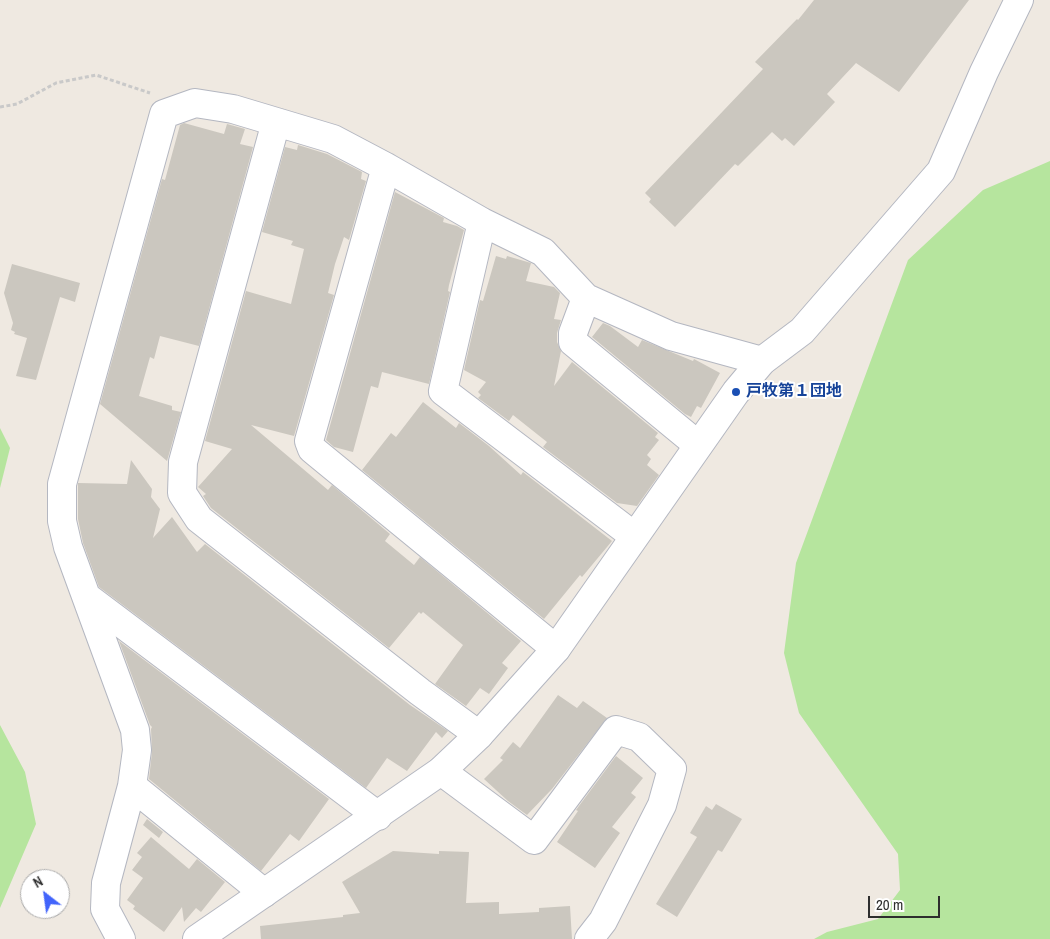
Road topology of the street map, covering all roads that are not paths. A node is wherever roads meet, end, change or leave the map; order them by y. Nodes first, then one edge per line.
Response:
1 (1020, 0) edge
2 (276, 122) junction
3 (386, 167) junction
4 (482, 222) junction
5 (586, 298) junction
6 (762, 361) junction
7 (698, 445) junction
8 (634, 536) junction
9 (88, 598) junction
10 (556, 649) junction
11 (479, 735) junction
12 (441, 771) junction
13 (132, 786) junction
14 (378, 816) junction
15 (264, 893) junction
16 (121, 939) edge
17 (197, 939) edge
18 (589, 939) edge

1 - 6 street
2 - 3 street
2 - 9 street
2 - 11 street
3 - 4 street
3 - 10 street
4 - 5 street
4 - 8 street
5 - 6 street
5 - 7 street
6 - 7 street
7 - 8 street
8 - 10 street
9 - 13 street
9 - 14 street
10 - 11 street
11 - 12 street
12 - 14 street
12 - 18 street
13 - 15 street
13 - 16 street
14 - 15 street
15 - 17 street

